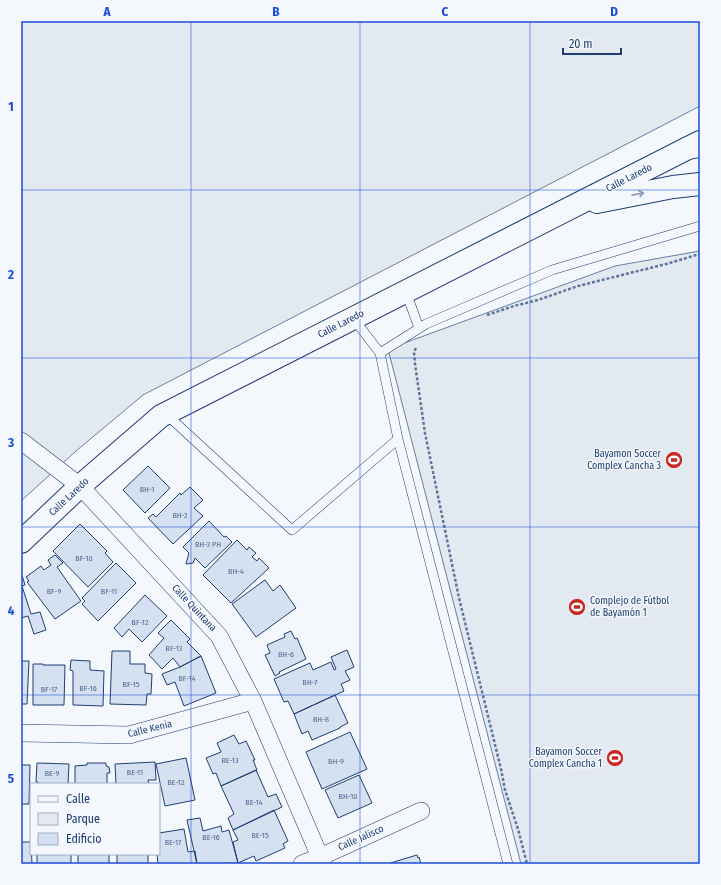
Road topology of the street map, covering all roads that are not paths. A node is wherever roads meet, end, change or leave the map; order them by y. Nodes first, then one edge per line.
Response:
1 (696, 145) edge
2 (700, 184) edge
3 (572, 207) junction
4 (700, 226) edge
5 (406, 292) junction
6 (353, 318) junction
7 (419, 328) junction
8 (380, 353) junction
9 (165, 414) junction
10 (398, 439) junction
11 (21, 441) edge
12 (80, 486) junction
13 (21, 542) edge
14 (253, 701) junction
15 (21, 733) edge
16 (421, 811) dead end
17 (322, 860) edge
18 (302, 864) edge
19 (508, 864) edge

1 - 3 main road, Calle Laredo
3 -> 2 main road
3 - 5 main road, Calle Laredo
4 - 7 lane
5 - 6 main road, Calle Laredo
5 - 7 lane
6 - 8 lane
6 - 9 main road, Calle Laredo
7 - 8 lane
8 - 10 lane
9 - 10 lane
9 - 12 main road, Calle Laredo
10 - 19 lane
11 - 12 street, Calle Quintana
12 - 13 main road, Calle Laredo
12 - 14 street, Calle Quintana
14 - 15 street, Calle Kenia
14 - 17 street, Calle Quintana
16 - 17 street, Calle Jalisco
17 - 18 street, Calle Jalisco

